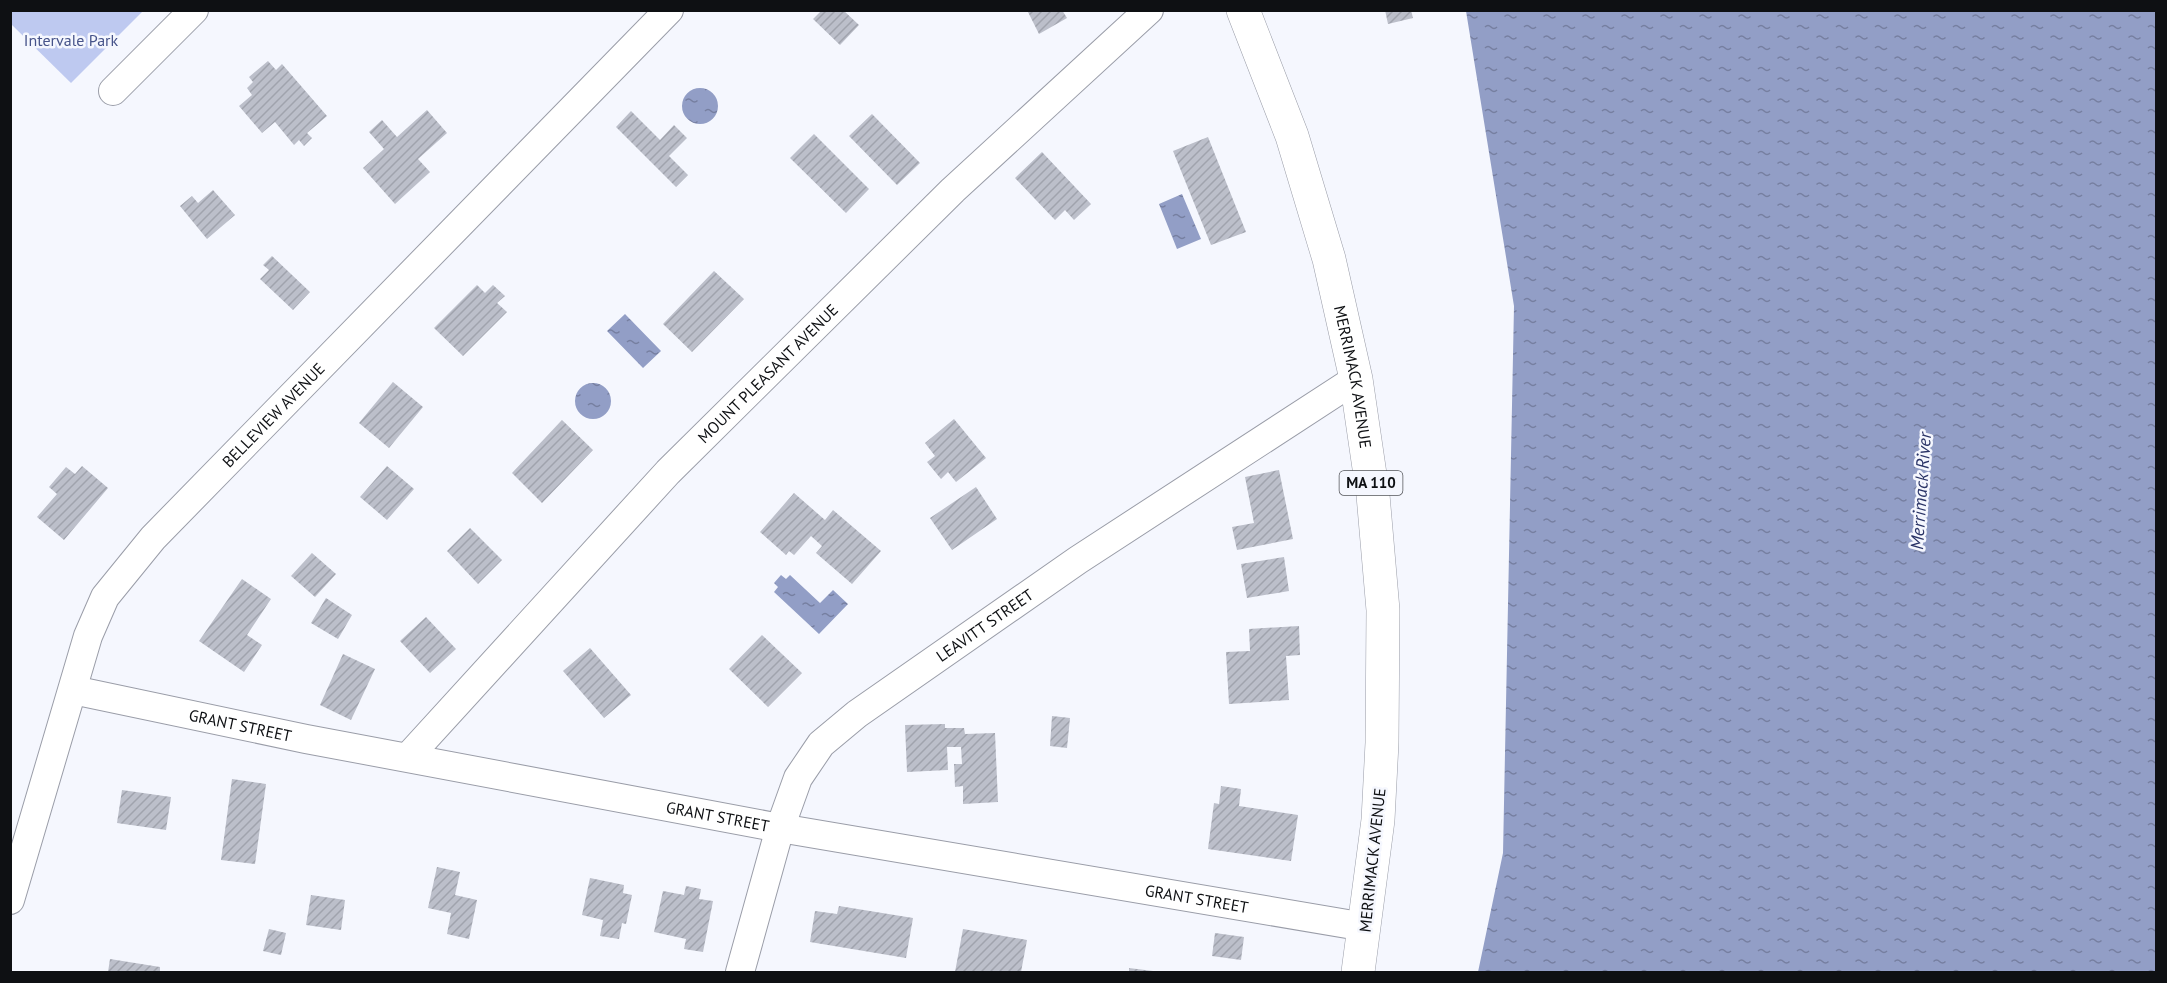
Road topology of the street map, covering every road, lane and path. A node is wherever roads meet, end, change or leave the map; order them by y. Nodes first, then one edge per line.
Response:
1 (194, 10) edge
2 (669, 10) edge
3 (1149, 10) edge
4 (1243, 10) edge
5 (113, 91) dead end
6 (1356, 379) junction
7 (73, 690) junction
8 (408, 757) junction
9 (780, 828) junction
10 (10, 900) edge
11 (1365, 927) junction
12 (740, 972) edge
13 (1358, 972) edge

1 - 5 street
2 - 7 street, BELLEVIEW AVENUE
3 - 8 street, MOUNT PLEASANT AVENUE
4 - 6 main road, MERRIMACK AVENUE / MA 110
6 - 9 street, LEAVITT STREET
6 - 11 main road, MERRIMACK AVENUE / MA 110
7 - 8 street, GRANT STREET
7 - 10 street, BELLEVIEW AVENUE
8 - 9 street, GRANT STREET
9 - 11 street, GRANT STREET
9 - 12 street, LEAVITT STREET
11 - 13 main road, MERRIMACK AVENUE / MA 110

